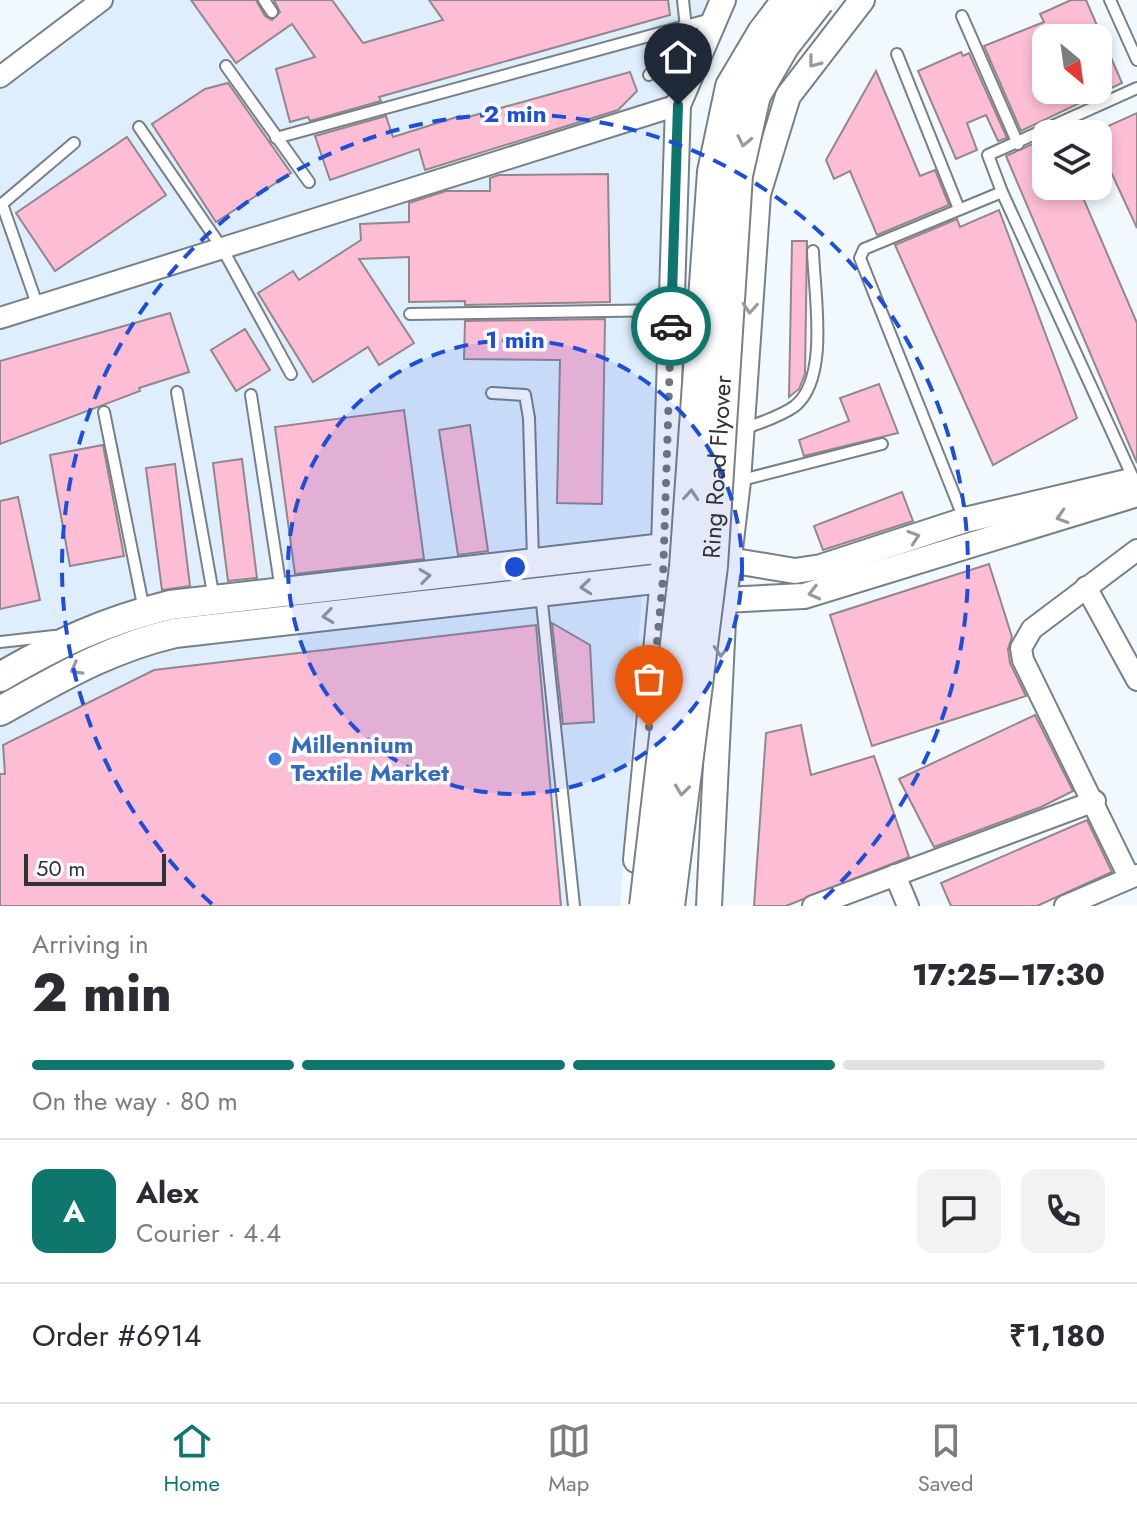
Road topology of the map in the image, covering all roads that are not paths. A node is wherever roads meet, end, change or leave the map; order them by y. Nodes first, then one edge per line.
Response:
1 (102, 0) edge
2 (264, 0) edge
3 (683, 0) edge
4 (789, 0) edge
5 (818, 0) edge
6 (862, 0) edge
7 (1110, 0) edge
8 (718, 9) edge
9 (272, 12) dead end
10 (962, 16) dead end
11 (686, 28) junction
12 (897, 54) dead end
13 (1137, 60) edge
14 (226, 66) dead end
15 (649, 75) dead end
16 (0, 77) edge
17 (1137, 88) edge
18 (678, 105) junction
19 (139, 127) dead end
20 (276, 138) junction
21 (74, 143) dead end
22 (1018, 144) junction
23 (309, 182) dead end
24 (1002, 192) junction
25 (959, 209) junction
26 (222, 248) junction
27 (813, 251) dead end
28 (38, 307) junction
29 (671, 310) junction
30 (410, 314) dead end
31 (0, 318) edge
32 (291, 374) dead end
33 (177, 392) dead end
34 (492, 393) dead end
35 (251, 395) dead end
36 (104, 412) dead end
37 (742, 430) junction
38 (882, 444) dead end
39 (738, 481) junction
40 (1136, 484) edge
41 (965, 520) junction
42 (664, 548) junction
43 (1137, 550) edge
44 (730, 561) junction
45 (533, 563) junction
46 (663, 578) junction
47 (1086, 587) junction
48 (282, 592) junction
49 (541, 592) junction
50 (214, 600) junction
51 (724, 600) junction
52 (144, 611) junction
53 (76, 634) junction
54 (0, 642) edge
55 (0, 677) edge
56 (1137, 680) edge
57 (0, 711) edge
58 (1095, 801) junction
59 (895, 875) junction
60 (1133, 876) edge
61 (574, 906) edge
62 (632, 906) edge
63 (646, 906) edge
64 (668, 906) edge
65 (709, 906) edge
66 (813, 906) edge
67 (908, 906) edge
68 (1065, 906) edge

1 - 16 street
2 - 9 lane
3 - 11 lane
63 -> 4 highway, Ring Road Flyover, bridge
5 -> 64 highway, Ring Road Flyover, bridge
6 -> 37 street
7 - 13 lane
8 - 11 lane
8 - 18 street
10 - 22 lane
11 - 15 lane
11 - 20 lane
12 - 25 lane
14 - 20 lane
17 - 22 lane
18 - 26 street
18 - 29 street
19 - 26 lane
20 - 23 lane
21 - 28 lane
22 - 24 lane
24 - 25 lane
24 - 40 lane
25 - 41 lane
26 - 28 street
26 - 32 lane
27 - 37 lane
28 - 31 street
29 - 30 lane
29 - 42 street
33 - 50 lane
34 - 45 lane
35 - 48 lane
36 - 52 lane
37 - 39 street
38 - 39 lane
39 - 44 street
40 - 41 street
40 -> 51 street
44 -> 41 street
42 - 44 street
42 - 45 main road
42 - 46 street
43 - 47 street
44 - 51 street
48 -> 45 main road
46 -> 49 main road
46 - 51 street
46 - 62 street
47 - 56 street
47 - 58 street
48 - 50 main road
49 -> 57 main road
49 - 61 lane
50 - 52 main road
51 -> 65 street
52 - 53 main road
53 - 54 lane
53 - 55 main road
58 - 59 street
58 - 60 street
59 - 66 street
59 - 67 street
60 - 68 street

